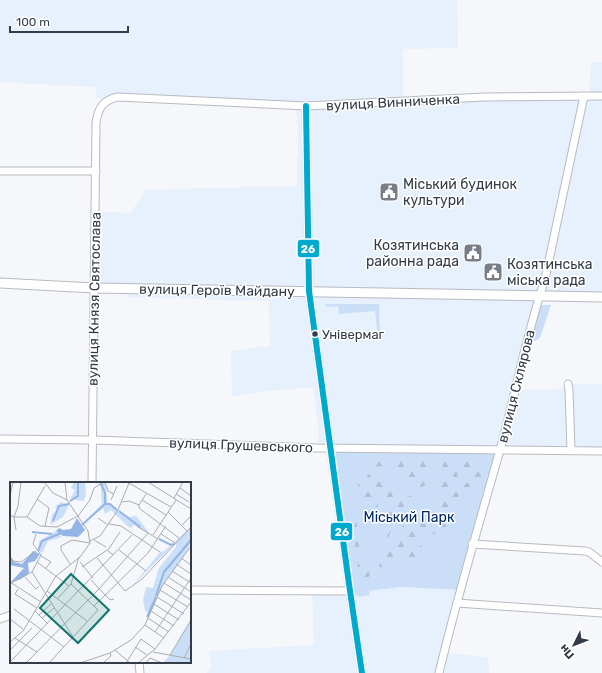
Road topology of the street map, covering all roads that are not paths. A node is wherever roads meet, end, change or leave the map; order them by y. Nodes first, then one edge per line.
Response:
1 (584, 96) junction
2 (602, 96) edge
3 (306, 106) junction
4 (97, 115) joint
5 (0, 171) edge
6 (96, 171) junction
7 (0, 284) edge
8 (94, 288) junction
9 (309, 291) junction
10 (540, 295) junction
11 (602, 297) edge
12 (568, 384) dead end
13 (0, 439) edge
14 (93, 440) junction
15 (330, 448) junction
16 (500, 449) junction
17 (571, 450) junction
18 (602, 451) edge
19 (92, 482) edge
20 (472, 544) junction
21 (602, 562) edge
22 (191, 590) edge
23 (350, 591) junction
24 (457, 603) junction
25 (602, 613) edge
26 (10, 615) edge
27 (0, 619) edge
28 (139, 663) edge
29 (140, 673) edge
30 (362, 673) edge
31 (440, 673) edge

1 - 2 street, вулиця Винниченка
1 - 3 street, вулиця Винниченка
1 - 10 street, вулиця Склярова
3 - 4 street, вулиця Винниченка
3 - 9 street
4 - 6 street, вулиця Князя Святослава
5 - 6 street
6 - 8 street, вулиця Князя Святослава
7 - 8 street, вулиця Героїв Майдану
8 - 9 street, вулиця Героїв Майдану
8 - 14 street, вулиця Князя Святослава
9 - 10 street, вулиця Героїв Майдану
9 - 15 street
10 - 11 street, вулиця Героїв Майдану
10 - 16 street, вулиця Склярова
12 - 17 street
13 - 14 street, вулиця Грушевського
14 - 15 street, вулиця Грушевського
14 - 19 street, вулиця Князя Святослава
15 - 16 street, вулиця Грушевського
15 - 23 street
16 - 17 street, вулиця Грушевського
16 - 20 street, вулиця Склярова
17 - 18 street, вулиця Грушевського
20 - 21 street
20 - 24 street, вулиця Склярова
22 - 23 street
23 - 30 street
24 - 25 street
24 - 31 street, вулиця Склярова
26 - 27 street
28 - 29 street

